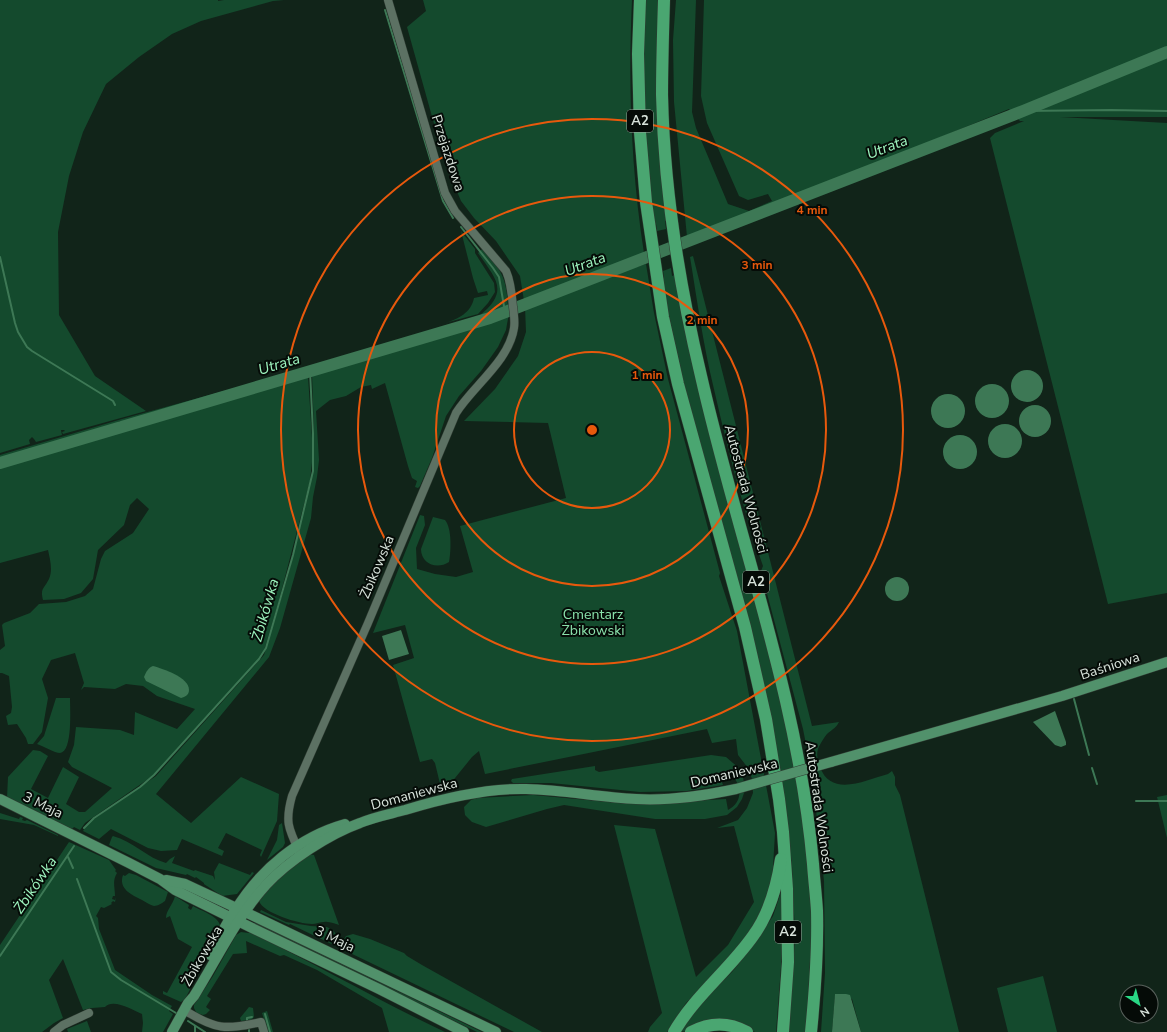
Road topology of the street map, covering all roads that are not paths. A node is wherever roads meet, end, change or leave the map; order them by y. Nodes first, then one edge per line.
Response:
1 (388, 0) edge
2 (640, 0) edge
3 (664, 0) edge
4 (513, 298) joint
5 (1167, 662) edge
6 (1062, 696) joint
7 (0, 800) edge
8 (783, 832) junction
9 (299, 850) junction
10 (160, 879) junction
11 (241, 910) junction
12 (234, 919) junction
13 (186, 1006) junction
14 (89, 1013) dead end
15 (54, 1032) edge
16 (172, 1032) edge
17 (264, 1032) edge
18 (464, 1032) edge
19 (496, 1032) edge
20 (674, 1032) edge
21 (691, 1032) edge
22 (747, 1032) edge
23 (783, 1032) edge
24 (811, 1032) edge

1 - 4 street, Przejazdowa
2 - 8 highway, A2
3 - 24 highway, Autostrada Wolności / A2
4 - 9 street, Żbikowska
5 - 6 main road, Baśniowa
6 - 9 main road, Domaniewska, bridge
7 - 10 main road, 3 Maja
8 - 20 highway
8 - 23 highway, A2
9 - 11 main road, Domaniewska
10 - 11 main road, 3 Maja
10 - 12 main road, 3 Maja
11 - 12 main road, Domaniewska
11 - 19 main road, 3 Maja
12 - 13 main road, Żbikowska
12 - 18 main road, 3 Maja
13 - 16 main road, Żbikowska
13 - 17 street
14 - 15 street
21 - 22 highway

